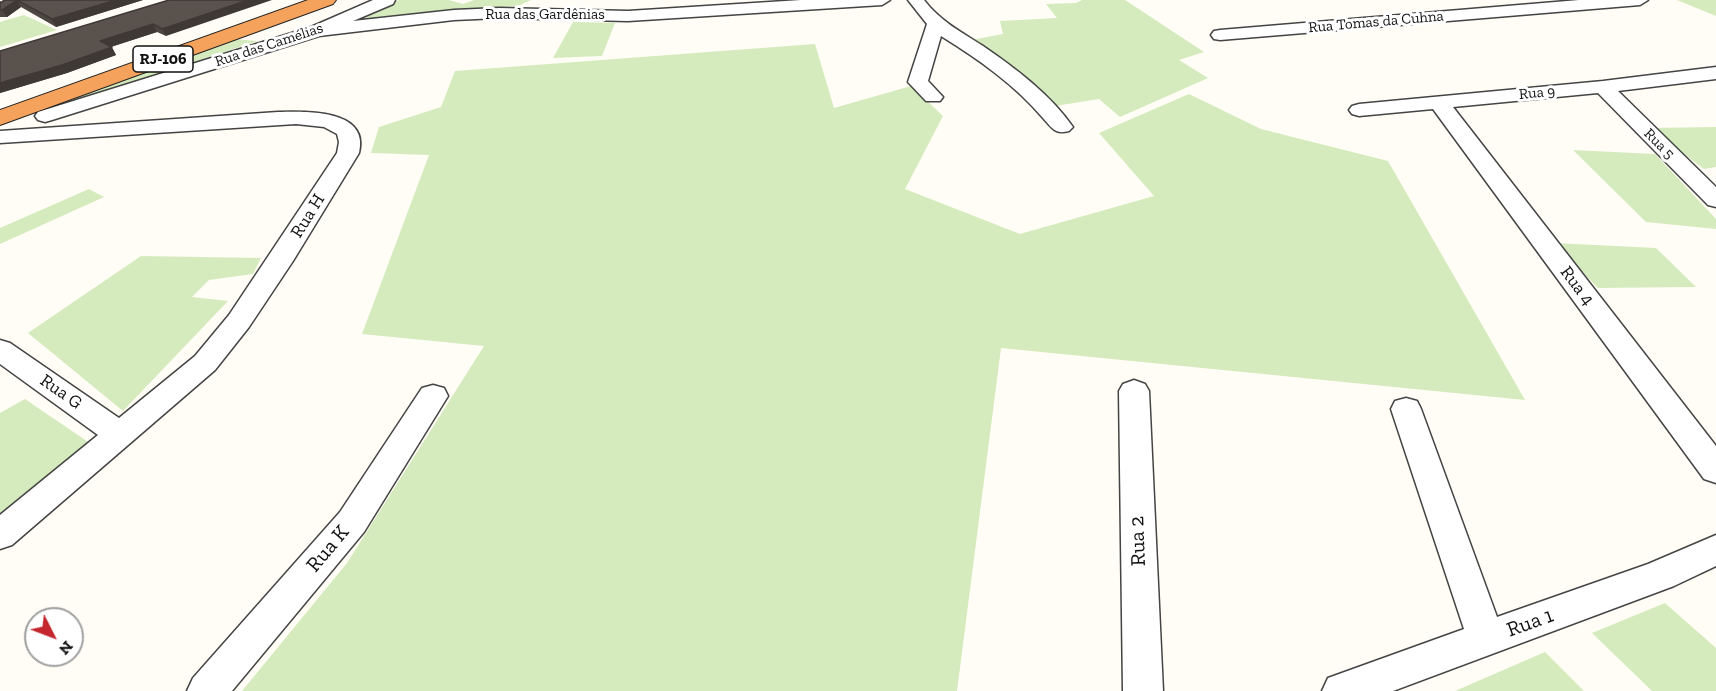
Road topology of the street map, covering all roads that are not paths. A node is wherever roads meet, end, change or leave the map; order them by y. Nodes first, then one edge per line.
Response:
1 (4, 0) edge
2 (303, 0) edge
3 (326, 0) edge
4 (387, 0) edge
5 (648, 0) edge
6 (879, 0) edge
7 (916, 0) edge
8 (1640, 0) edge
9 (0, 3) edge
10 (1533, 4) edge
11 (680, 14) junction
12 (935, 25) junction
13 (317, 31) junction
14 (1220, 35) dead end
15 (1716, 73) edge
16 (1603, 87) junction
17 (933, 97) dead end
18 (1438, 102) junction
19 (1359, 110) dead end
20 (18, 120) edge
21 (1062, 127) dead end
22 (1705, 178) edge
23 (1716, 200) edge
24 (0, 350) edge
25 (1134, 391) dead end
26 (433, 396) dead end
27 (1406, 409) dead end
28 (121, 435) junction
29 (1714, 463) edge
30 (0, 536) edge
31 (1716, 550) edge
32 (1486, 639) junction
33 (207, 691) edge
34 (1143, 691) edge
35 (1342, 691) edge

1 - 9 street
2 - 20 highway, RJ-106
3 - 20 highway, RJ-106
4 - 13 street, Rua das Camélias
5 - 11 street
6 - 11 street, Rua das Gardênias
7 - 12 street
8 - 10 street, Rua Tomas da Cuhna
10 - 14 street, Rua Tomas da Cuhna
11 - 13 street, Rua das Gardênias
12 - 17 street
12 - 21 street
13 - 20 street, Rua das Camélias
15 - 16 street, Rua 9
16 - 18 street, Rua 9
16 - 22 street, Rua 5
18 - 19 street, Rua 9
18 - 29 street, Rua 4
20 - 28 street, Rua H
22 - 23 street, Rua 5
24 - 28 street, Rua G
25 - 34 street, Rua 2
26 - 33 street, Rua K
27 - 32 street
28 - 30 street, Rua H
31 - 32 street, Rua 1
32 - 35 street, Rua 1

